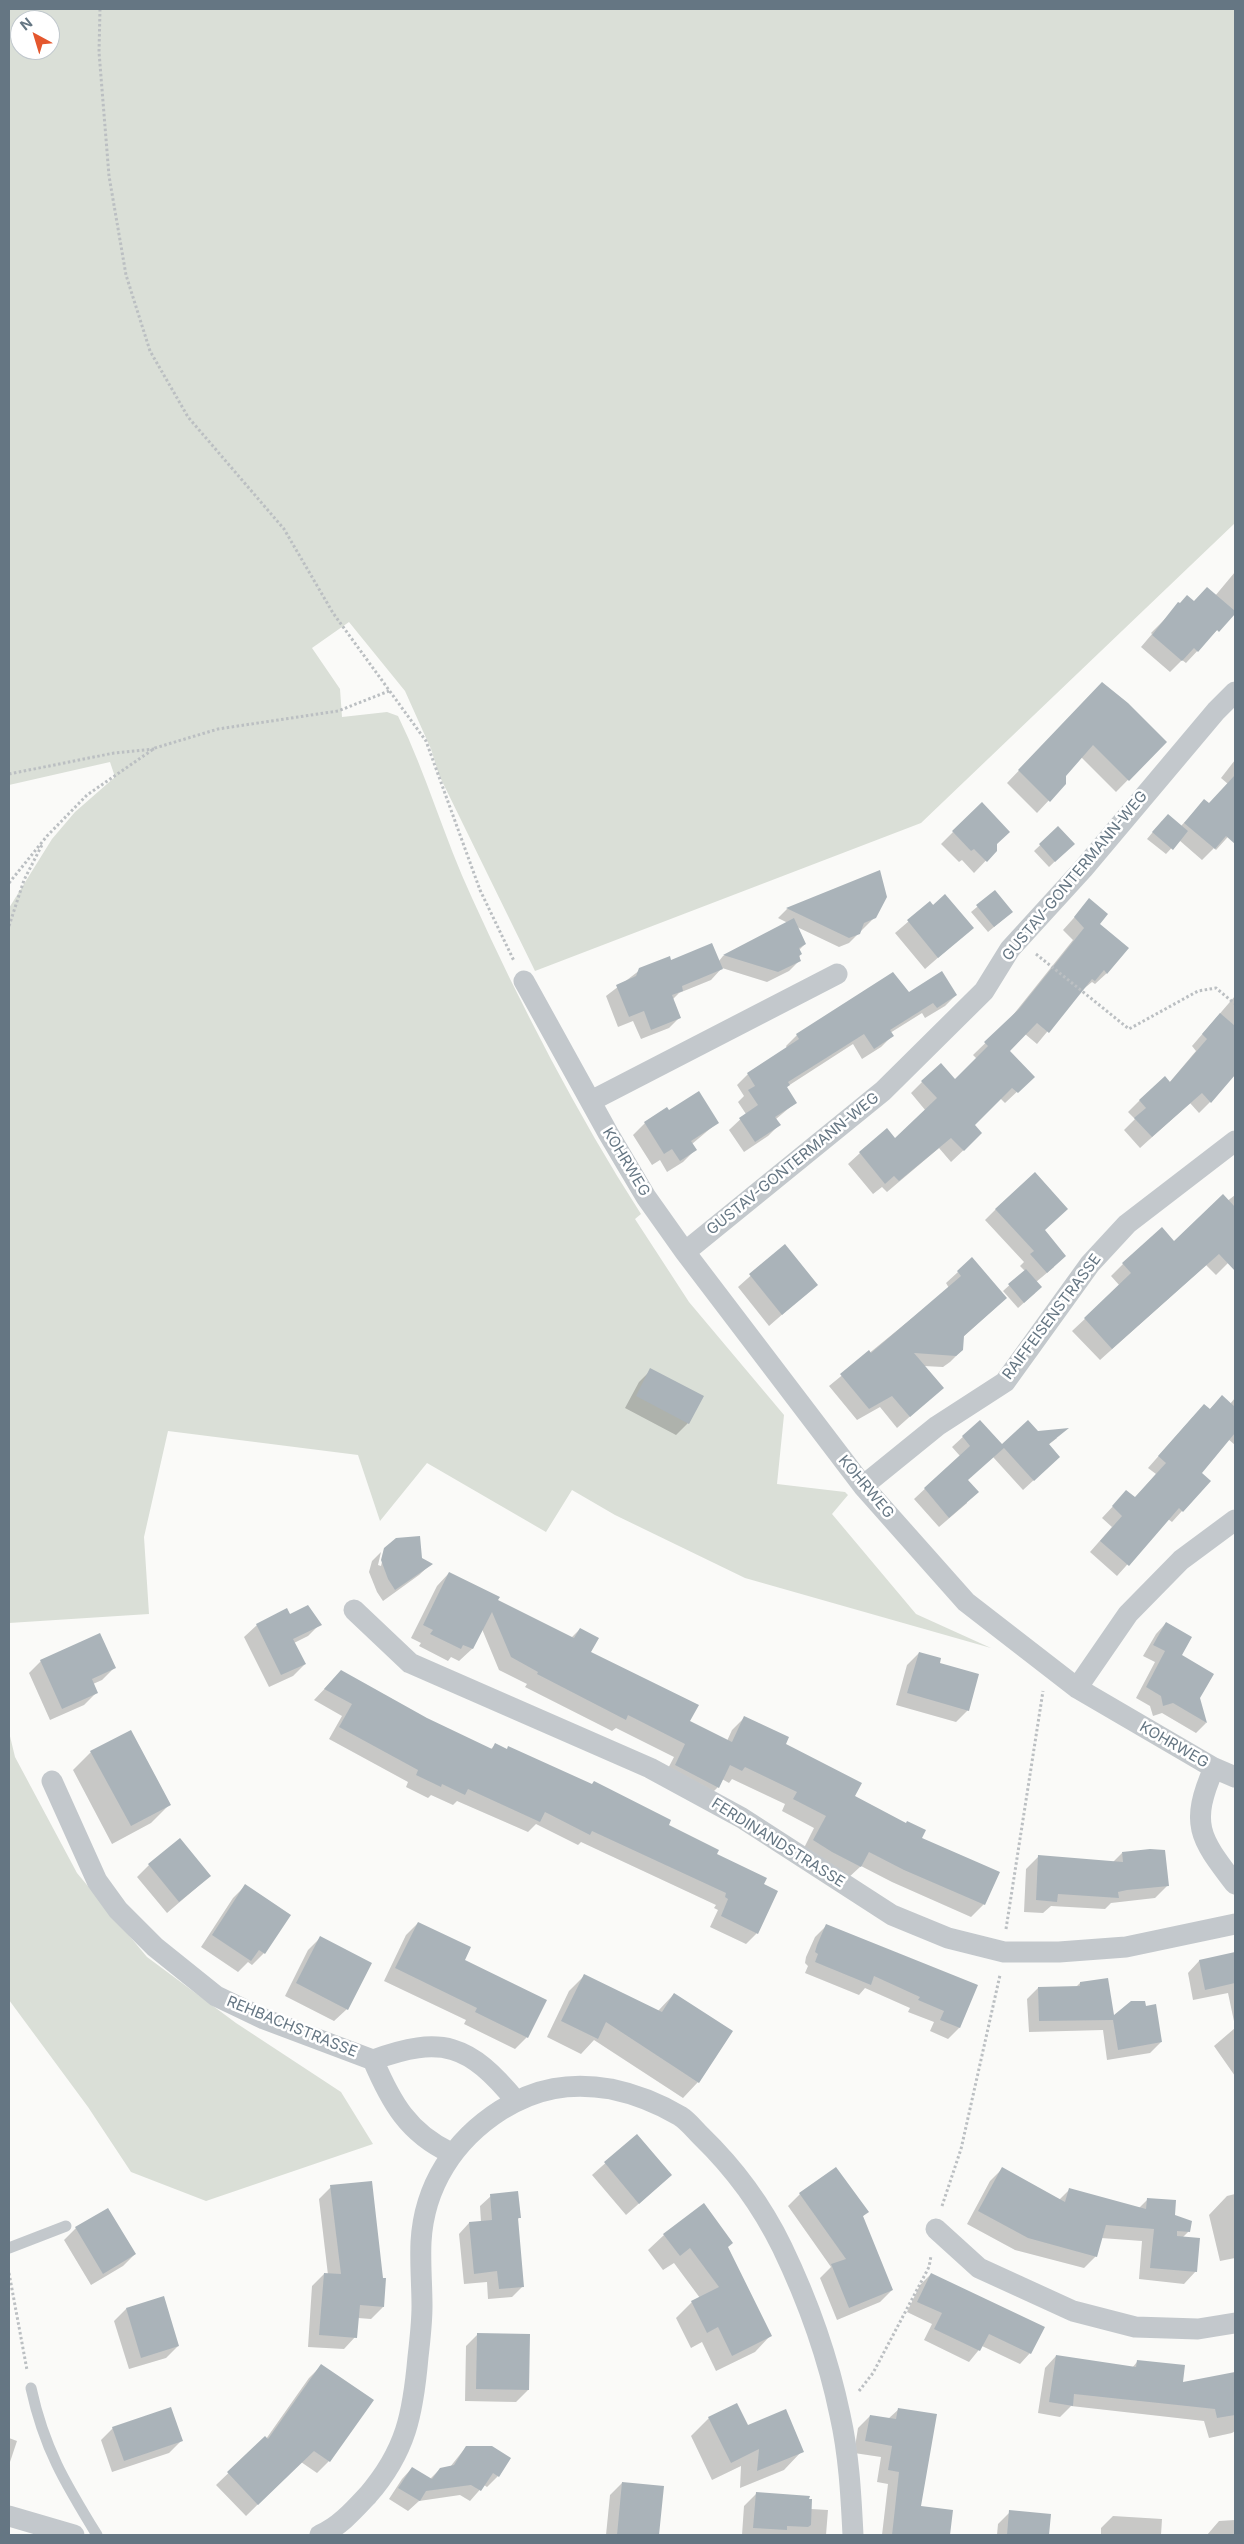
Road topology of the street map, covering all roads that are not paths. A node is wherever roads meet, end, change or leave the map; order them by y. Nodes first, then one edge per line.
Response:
1 (1235, 692) edge
2 (837, 974) dead end
3 (524, 981) road end
4 (591, 1101) junction
5 (1235, 1141) edge
6 (684, 1252) junction
7 (863, 1486) junction
8 (1235, 1520) edge
9 (354, 1610) dead end
10 (1077, 1688) junction
11 (1214, 1768) junction
12 (1235, 1777) edge
13 (52, 1781) dead end
14 (1235, 1884) edge
15 (1235, 1924) edge
16 (373, 2060) junction
17 (516, 2101) junction
18 (451, 2153) junction
19 (66, 2226) dead end
20 (936, 2229) dead end
21 (9, 2248) edge
22 (1235, 2323) edge
23 (31, 2388) road end
24 (9, 2516) edge
25 (74, 2535) edge
26 (96, 2535) edge
27 (320, 2535) edge
28 (853, 2535) edge

1 - 6 street, GUSTAV-GONTERMANN-WEG
2 - 4 street
3 - 4 street, KOHRWEG
4 - 6 street, KOHRWEG
5 - 7 street, RAIFFEISENSTRASSE
6 - 7 street, KOHRWEG
7 - 10 street, KOHRWEG
8 - 10 street
9 - 15 street, FERDINANDSTRASSE
10 - 11 street, KOHRWEG
11 - 12 street, KOHRWEG
11 - 14 street
13 - 16 street, REHBACHSTRASSE
16 - 17 street, REHBACHSTRASSE
16 - 18 street, REHBACHSTRASSE
17 - 18 street
17 - 28 street
18 - 27 street
19 - 21 lane
20 - 22 street
23 - 26 lane
24 - 25 street

